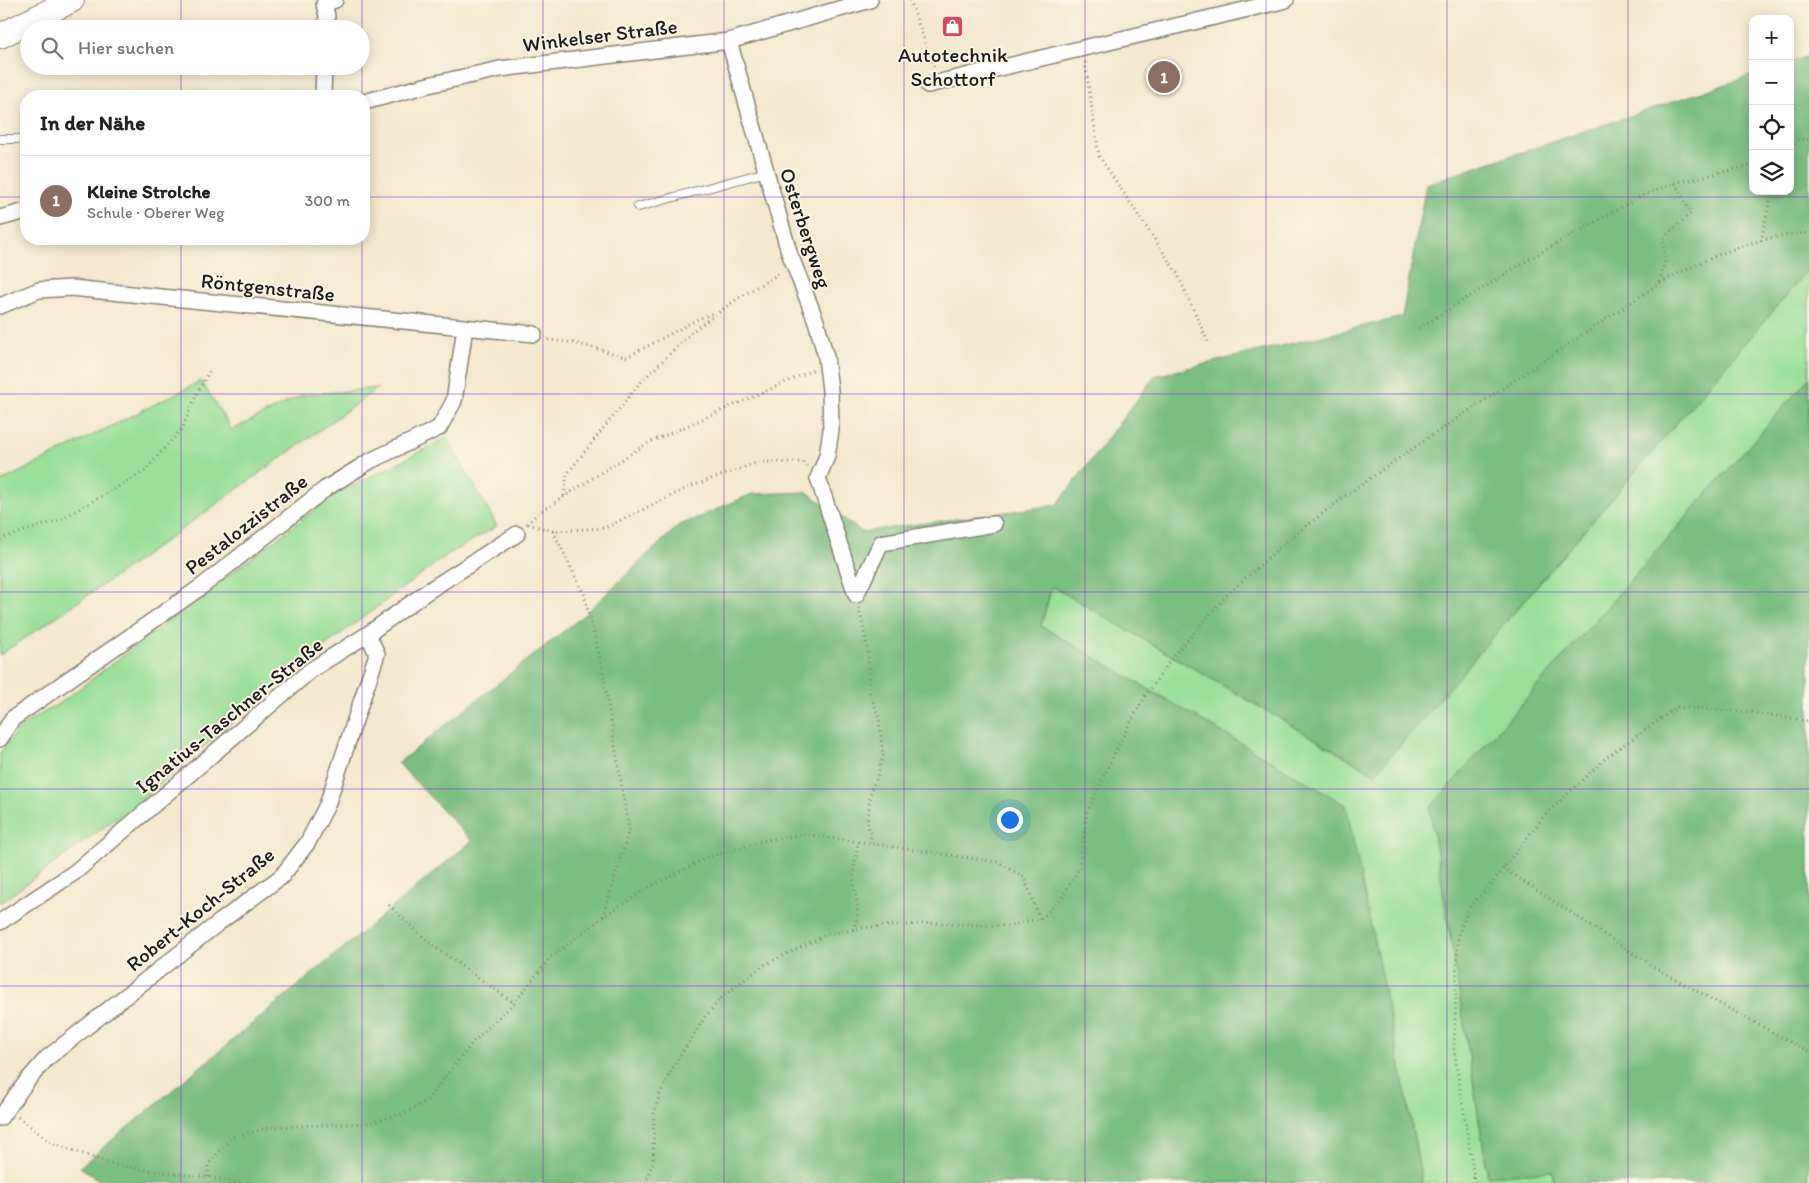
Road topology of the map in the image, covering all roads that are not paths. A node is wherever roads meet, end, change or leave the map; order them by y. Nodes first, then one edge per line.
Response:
1 (72, 0) edge
2 (870, 0) edge
3 (1286, 0) edge
4 (327, 1) edge
5 (32, 20) edge
6 (327, 20) edge
7 (20, 26) edge
8 (0, 36) edge
9 (729, 40) junction
10 (324, 75) edge
11 (933, 84) road end
12 (323, 90) edge
13 (370, 100) edge
14 (0, 139) edge
15 (20, 139) edge
16 (766, 172) junction
17 (638, 207) dead end
18 (20, 213) edge
19 (0, 218) edge
20 (0, 306) edge
21 (465, 328) junction
22 (537, 336) road end
23 (994, 524) dead end
24 (522, 529) road end
25 (368, 634) junction
26 (6, 716) edge
27 (0, 739) edge
28 (0, 922) edge
29 (3, 1113) edge

1 - 5 main road
2 - 9 street, Winkelser Straße
3 - 11 street
4 - 6 street
7 - 8 main road
9 - 13 street, Winkelser Straße
9 - 16 street, Osterbergweg
10 - 12 street
14 - 15 lane
16 - 17 lane
16 - 23 street, Osterbergweg
18 - 19 street
20 - 21 street, Röntgenstraße
21 - 22 street, Röntgenstraße
21 - 26 street, Pestalozzistraße
24 - 25 street, Ignatius-Taschner-Straße
25 - 28 street, Ignatius-Taschner-Straße
25 - 29 street, Robert-Koch-Straße
26 - 27 street

